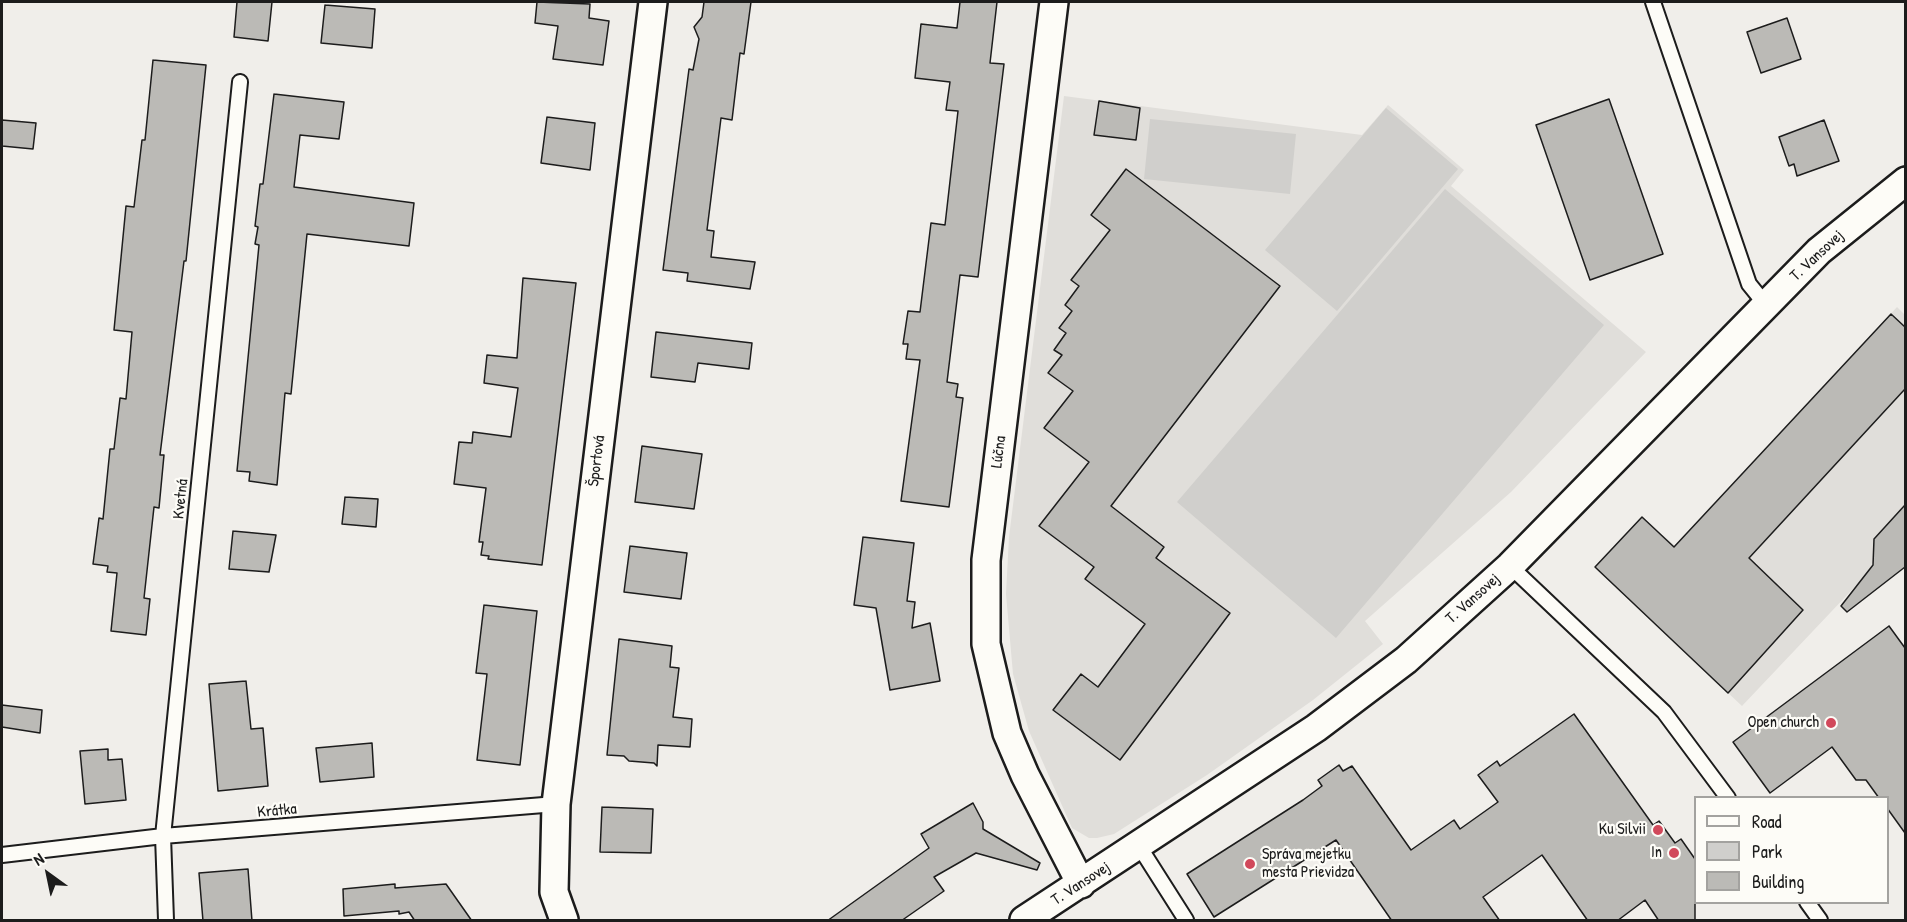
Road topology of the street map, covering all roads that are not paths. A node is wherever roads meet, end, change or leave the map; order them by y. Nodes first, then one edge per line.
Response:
1 (652, 2) edge
2 (1054, 2) edge
3 (1653, 2) edge
4 (240, 82) dead end
5 (1905, 181) edge
6 (1905, 199) edge
7 (1868, 212) junction
8 (1766, 304) junction
9 (1510, 566) junction
10 (1727, 796) edge
11 (556, 804) junction
12 (163, 836) junction
13 (1139, 846) junction
14 (2, 855) edge
15 (1081, 884) junction
16 (1808, 904) edge
17 (166, 921) edge
18 (564, 921) edge
19 (1024, 921) edge
20 (1186, 921) edge
21 (1820, 921) edge

1 - 11 street, Športová
2 - 15 street, Lúčna
3 - 8 lane
4 - 12 lane, Kvetná
5 - 7 street, T. Vansovej
6 - 7 street, T. Vansovej
7 - 8 street, T. Vansovej
8 - 9 street, T. Vansovej
9 - 10 lane
9 - 13 street, T. Vansovej
11 - 12 lane, Krátka
11 - 18 street, Športová
12 - 14 lane, Krátka
12 - 17 lane, Kvetná
13 - 15 street, T. Vansovej
13 - 20 lane
15 - 19 street, T. Vansovej
16 - 21 lane

